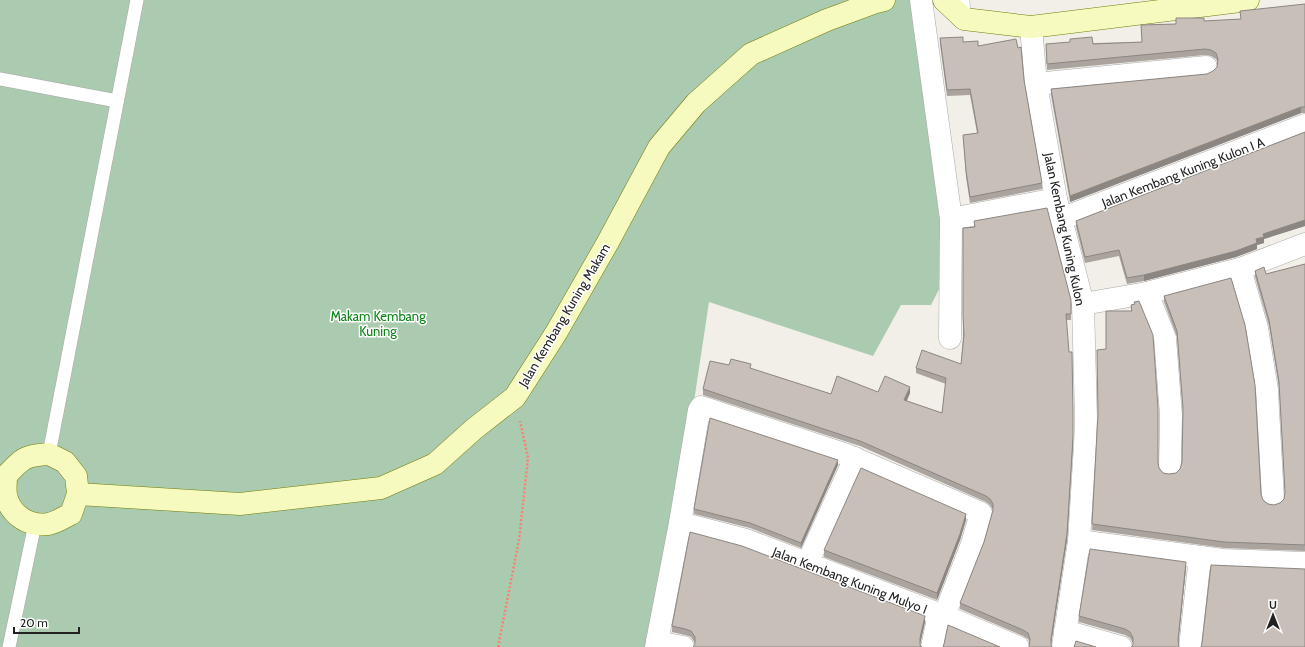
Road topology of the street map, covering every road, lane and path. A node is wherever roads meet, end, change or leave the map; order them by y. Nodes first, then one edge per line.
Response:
1 (137, 0) edge
2 (921, 0) edge
3 (944, 0) edge
4 (878, 1) edge
5 (1245, 1) edge
6 (1139, 6) edge
7 (963, 9) edge
8 (1031, 27) junction
9 (1206, 67) dead end
10 (0, 79) edge
11 (1036, 84) junction
12 (117, 102) junction
13 (1305, 125) edge
14 (1059, 209) junction
15 (950, 219) junction
16 (1305, 244) edge
17 (1240, 269) junction
18 (1147, 293) junction
19 (1083, 304) junction
20 (950, 338) dead end
21 (515, 397) junction
22 (49, 454) junction
23 (855, 458) junction
24 (1170, 468) dead end
25 (3, 475) edge
26 (78, 494) junction
27 (1273, 499) dead end
28 (680, 523) junction
29 (35, 524) junction
30 (1079, 541) junction
31 (1200, 557) junction
32 (1305, 563) edge
33 (807, 564) junction
34 (942, 615) junction
35 (1064, 639) edge
36 (657, 644) edge
37 (9, 647) edge
38 (498, 647) edge
39 (683, 647) edge
40 (932, 647) edge
41 (1018, 647) edge
42 (1120, 647) edge
43 (1190, 647) edge

1 - 12 lane
2 - 15 street
3 - 7 street
4 - 21 street, Jalan Kembang Kuning Makam
5 - 6 street
6 - 8 street
7 - 8 street
8 - 11 street, Jalan Kembang Kuning Kulon
9 - 11 street
10 - 12 lane
11 - 14 street, Jalan Kembang Kuning Kulon
12 - 22 lane
13 - 14 street, Jalan Kembang Kuning Kulon I A
14 - 15 street, Jalan Kembang Kuning Kulon I A
14 - 19 street, Jalan Kembang Kuning Kulon
15 - 20 street
16 - 17 street
17 - 18 street
17 - 27 street
18 - 19 street
18 - 24 street
19 - 30 street, Jalan Kembang Kuning Kulon
21 - 26 street, Jalan Kembang Kuning Makam
21 - 38 path
22 - 25 street
22 - 26 street
23 - 28 street
23 - 33 street
23 - 34 street
25 - 29 street
26 - 29 street
28 - 33 street, Jalan Kembang Kuning Mulyo I
28 - 36 street
29 - 37 lane
30 - 31 street
30 - 35 street, Jalan Kembang Kuning Kulon
31 - 32 street
31 - 43 street
33 - 34 street, Jalan Kembang Kuning Mulyo I
34 - 40 street
34 - 41 street, Jalan Kembang Kuning Mulyo I
35 - 42 street
36 - 39 street

